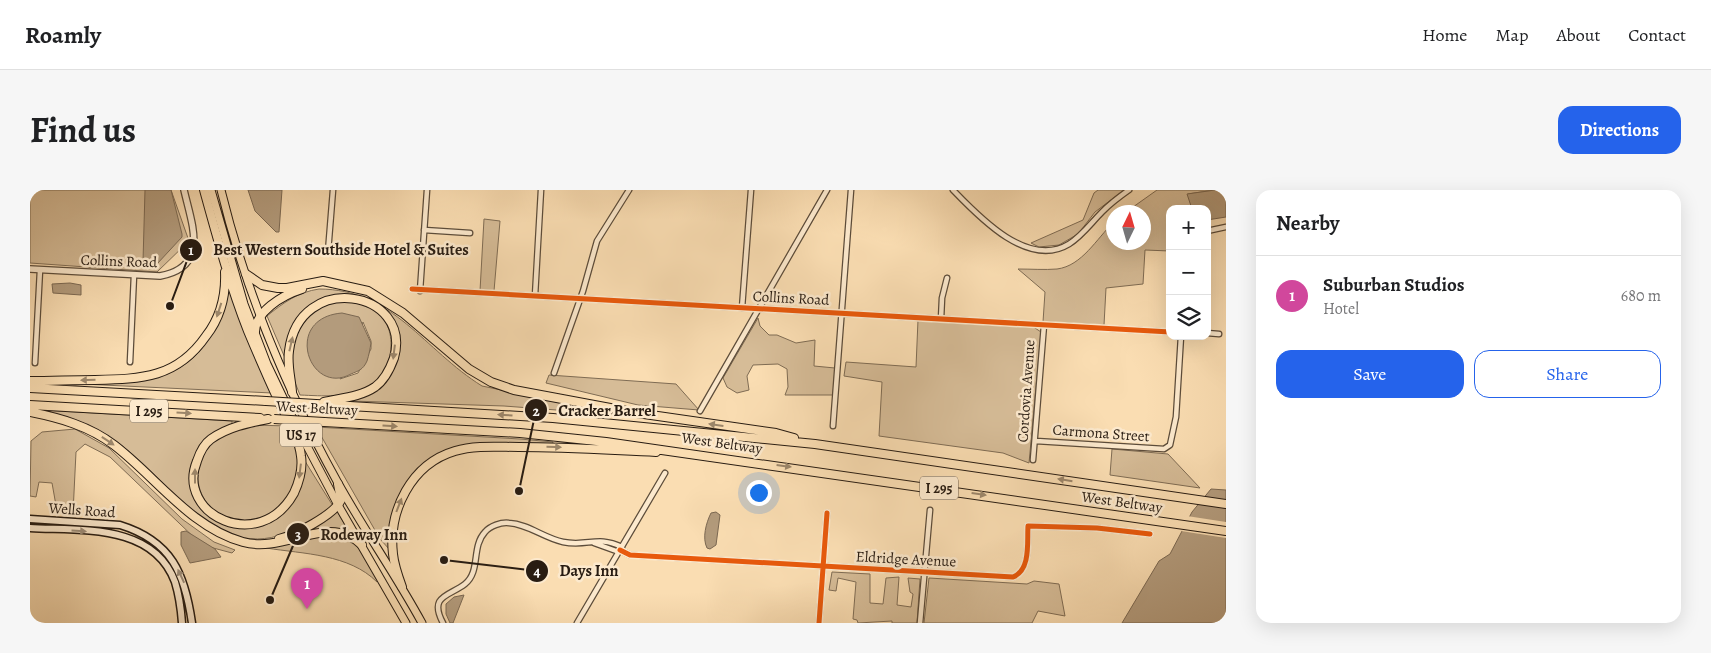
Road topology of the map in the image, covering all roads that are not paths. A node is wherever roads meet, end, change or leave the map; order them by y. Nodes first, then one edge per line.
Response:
1 (184, 190) edge
2 (204, 190) edge
3 (211, 190) edge
4 (221, 190) edge
5 (333, 190) edge
6 (427, 190) edge
7 (541, 190) edge
8 (629, 190) edge
9 (751, 190) edge
10 (827, 190) edge
11 (851, 190) edge
12 (953, 190) edge
13 (1129, 190) edge
14 (1226, 227) edge
15 (424, 230) junction
16 (1211, 230) edge
17 (470, 233) dead end
18 (328, 252) dead end
19 (225, 262) junction
20 (30, 269) edge
21 (40, 270) junction
22 (246, 274) junction
23 (134, 275) junction
24 (948, 278) dead end
25 (331, 283) junction
26 (412, 289) dead end
27 (420, 291) junction
28 (535, 296) junction
29 (579, 298) junction
30 (742, 308) junction
31 (760, 309) junction
32 (840, 313) junction
33 (261, 316) junction
34 (941, 319) junction
35 (1044, 325) junction
36 (1166, 332) edge
37 (1211, 333) edge
38 (1219, 334) dead end
39 (255, 335) junction
40 (1181, 340) edge
41 (130, 362) dead end
42 (35, 363) dead end
43 (554, 373) dead end
44 (30, 381) edge
45 (30, 388) edge
46 (292, 392) junction
47 (316, 404) junction
48 (30, 405) edge
49 (700, 411) dead end
50 (30, 412) edge
51 (271, 419) junction
52 (833, 426) dead end
53 (1036, 441) junction
54 (815, 444) junction
55 (700, 455) junction
56 (1033, 460) dead end
57 (665, 473) dead end
58 (338, 484) junction
59 (1226, 504) edge
60 (338, 505) junction
61 (930, 510) dead end
62 (828, 513) dead end
63 (30, 519) edge
64 (30, 528) edge
65 (1226, 531) edge
66 (1150, 534) dead end
67 (244, 543) junction
68 (362, 545) junction
69 (620, 550) junction
70 (823, 566) junction
71 (926, 572) junction
72 (402, 586) junction
73 (182, 623) edge
74 (192, 623) edge
75 (406, 623) edge
76 (422, 623) edge
77 (443, 623) edge
78 (577, 623) edge
79 (819, 623) edge
80 (920, 623) edge

1 - 23 street, Collins Road
2 - 19 highway
3 - 39 highway, US 17
4 - 22 highway, US 17
5 - 18 street
6 - 15 street
7 - 28 street
8 - 29 street
9 - 30 street
10 - 31 street
11 - 32 street
12 - 13 street
14 - 16 street
15 - 17 street
15 - 27 street
19 -> 44 highway
19 -> 51 highway
20 - 21 street, Collins Road
21 - 23 street, Collins Road
21 - 42 street
22 - 25 highway
22 - 33 highway, US 17
23 - 41 street
24 - 34 street
25 - 33 highway
54 -> 25 highway
26 - 27 street, Collins Road
27 - 28 street, Collins Road
28 - 29 street, Collins Road
29 - 30 street, Collins Road
29 - 43 street
30 - 31 street, Collins Road
31 - 32 street, Collins Road
31 - 49 street
32 - 34 street, Collins Road
32 - 52 street
33 - 39 highway
33 - 46 highway, US 17
34 - 35 street, Collins Road
35 - 36 street, Collins Road
35 - 53 street, Cordovia Avenue
37 - 38 street
39 - 60 highway, US 17
40 - 53 street, Carmona Street
45 - 47 highway, West Beltway / I 295, bridge
46 -> 47 highway
46 - 58 highway, US 17
54 -> 47 highway, West Beltway / I 295
48 -> 51 highway, West Beltway / I 295
50 -> 67 highway
51 -> 55 highway, West Beltway / I 295, bridge
53 - 56 street, Cordovia Avenue
59 -> 54 highway, West Beltway / I 295
55 -> 65 highway, West Beltway / I 295
72 -> 55 highway
57 - 69 street
58 - 60 highway
58 - 72 highway, US 17
60 - 67 highway
60 - 68 highway, US 17
61 - 71 street
62 - 70 street
74 -> 63 main road, Wells Road
64 -> 73 main road, Wells Road
66 - 71 street, Eldridge Avenue
67 - 68 highway
68 - 75 highway, US 17
69 - 70 street, Eldridge Avenue
69 - 77 street, Eldridge Avenue
69 - 78 street
70 - 71 street, Eldridge Avenue
70 - 79 street
71 - 80 street
72 - 76 highway, US 17

